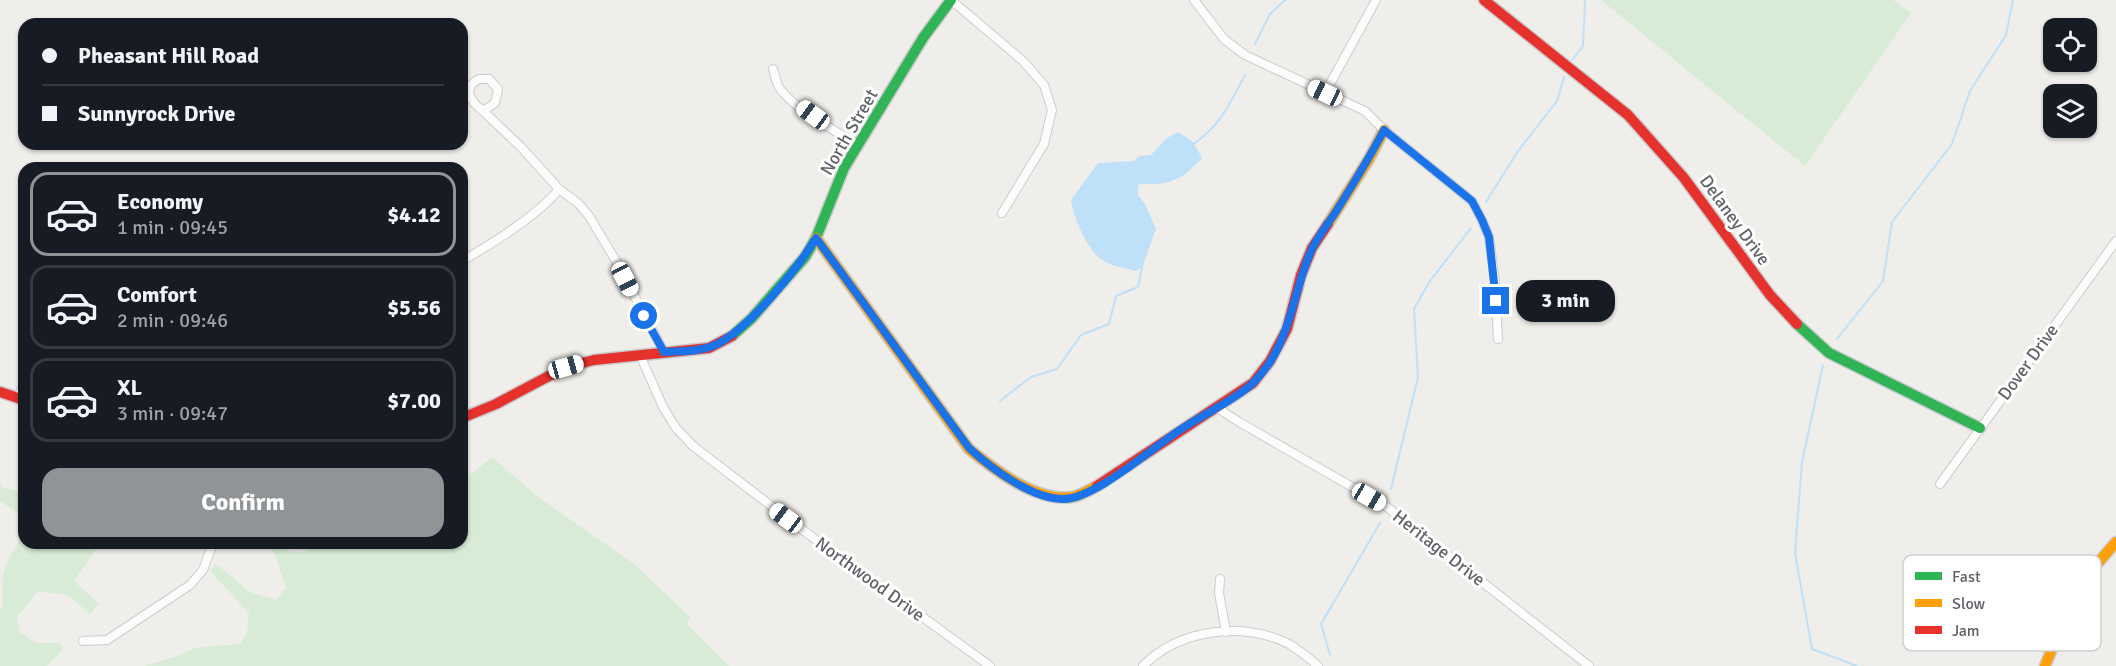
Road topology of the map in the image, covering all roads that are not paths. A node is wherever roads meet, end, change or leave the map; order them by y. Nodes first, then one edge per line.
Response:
1 (951, 0) edge
2 (1194, 0) edge
3 (1376, 0) edge
4 (1484, 0) edge
5 (773, 69) dead end
6 (1325, 93) junction
7 (483, 111) junction
8 (1384, 130) junction
9 (858, 145) junction
10 (559, 189) junction
11 (1002, 213) dead end
12 (816, 238) junction
13 (2116, 241) edge
14 (468, 257) edge
15 (1498, 339) dead end
16 (664, 352) junction
17 (640, 355) junction
18 (0, 392) edge
19 (18, 398) edge
20 (1216, 407) junction
21 (468, 416) edge
22 (1980, 428) junction
23 (1940, 484) dead end
24 (2116, 542) edge
25 (211, 549) edge
26 (2101, 559) edge
27 (1220, 579) dead end
28 (1226, 632) junction
29 (83, 641) dead end
30 (2051, 651) edge
31 (990, 666) edge
32 (1143, 666) edge
33 (1318, 666) edge
34 (1589, 666) edge
35 (2045, 666) edge

1 - 9 street, North Street
1 - 11 street
2 - 6 street
3 - 6 street
4 - 22 street, Delaney Drive
5 - 9 street
6 - 8 street
7 - 7 street
7 - 10 street
8 - 15 street
8 - 20 street
9 - 12 street, North Street
10 - 14 street
10 - 16 street
12 - 16 street, North Street
12 - 20 street
13 - 22 street, Dover Drive
16 - 17 street, North Street
17 - 21 street, North Street
17 - 31 street, Northwood Drive
18 - 19 street
20 - 34 street, Heritage Drive
22 - 23 street, Dover Drive
24 - 26 street
25 - 29 street
27 - 28 street
28 - 32 street
28 - 33 street
30 - 35 street

